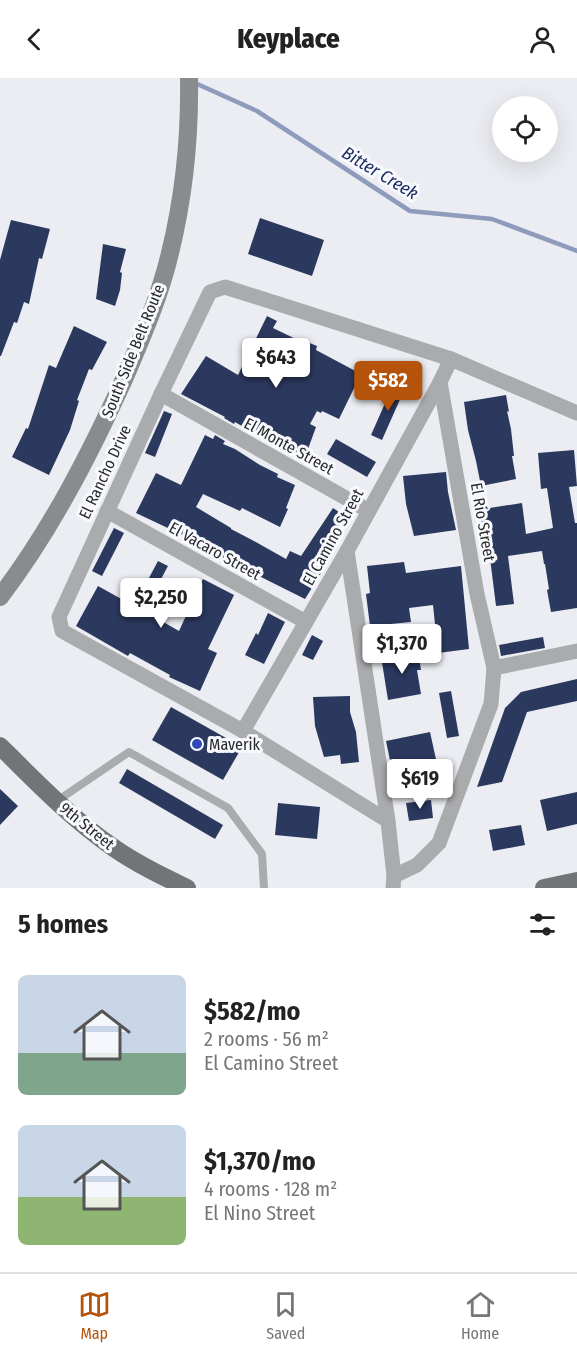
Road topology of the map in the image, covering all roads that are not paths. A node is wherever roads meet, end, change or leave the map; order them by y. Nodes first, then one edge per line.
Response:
1 (189, 78) edge
2 (451, 359) junction
3 (440, 382) junction
4 (161, 394) junction
5 (577, 413) edge
6 (107, 511) junction
7 (369, 511) junction
8 (347, 551) junction
9 (0, 597) edge
10 (306, 622) junction
11 (577, 651) edge
12 (494, 668) junction
13 (243, 731) junction
14 (0, 746) edge
15 (57, 801) junction
16 (388, 821) junction
17 (577, 881) edge
18 (394, 882) edge
19 (187, 888) edge
20 (264, 888) edge
21 (544, 888) edge

1 - 9 main road, South Side Belt Route
2 - 3 street, El Camino Street
2 - 4 street, El Rancho Drive
2 - 5 street, El Rancho Drive
3 - 7 street, El Camino Street
3 - 12 street, El Rio Street
4 - 6 street, El Rancho Drive
4 - 7 street, El Monte Street
6 - 10 street, El Vacaro Street
6 - 13 street, El Rancho Drive
7 - 8 street, El Camino Street
8 - 10 street, El Camino Street
8 - 16 street
10 - 13 street, El Camino Street
11 - 12 street
12 - 18 street, El Rio Street
13 - 16 street, El Rancho Drive
14 - 15 main road, 9th Street
15 - 19 main road, 9th Street
15 - 20 lane
16 - 18 street
17 - 21 main road

